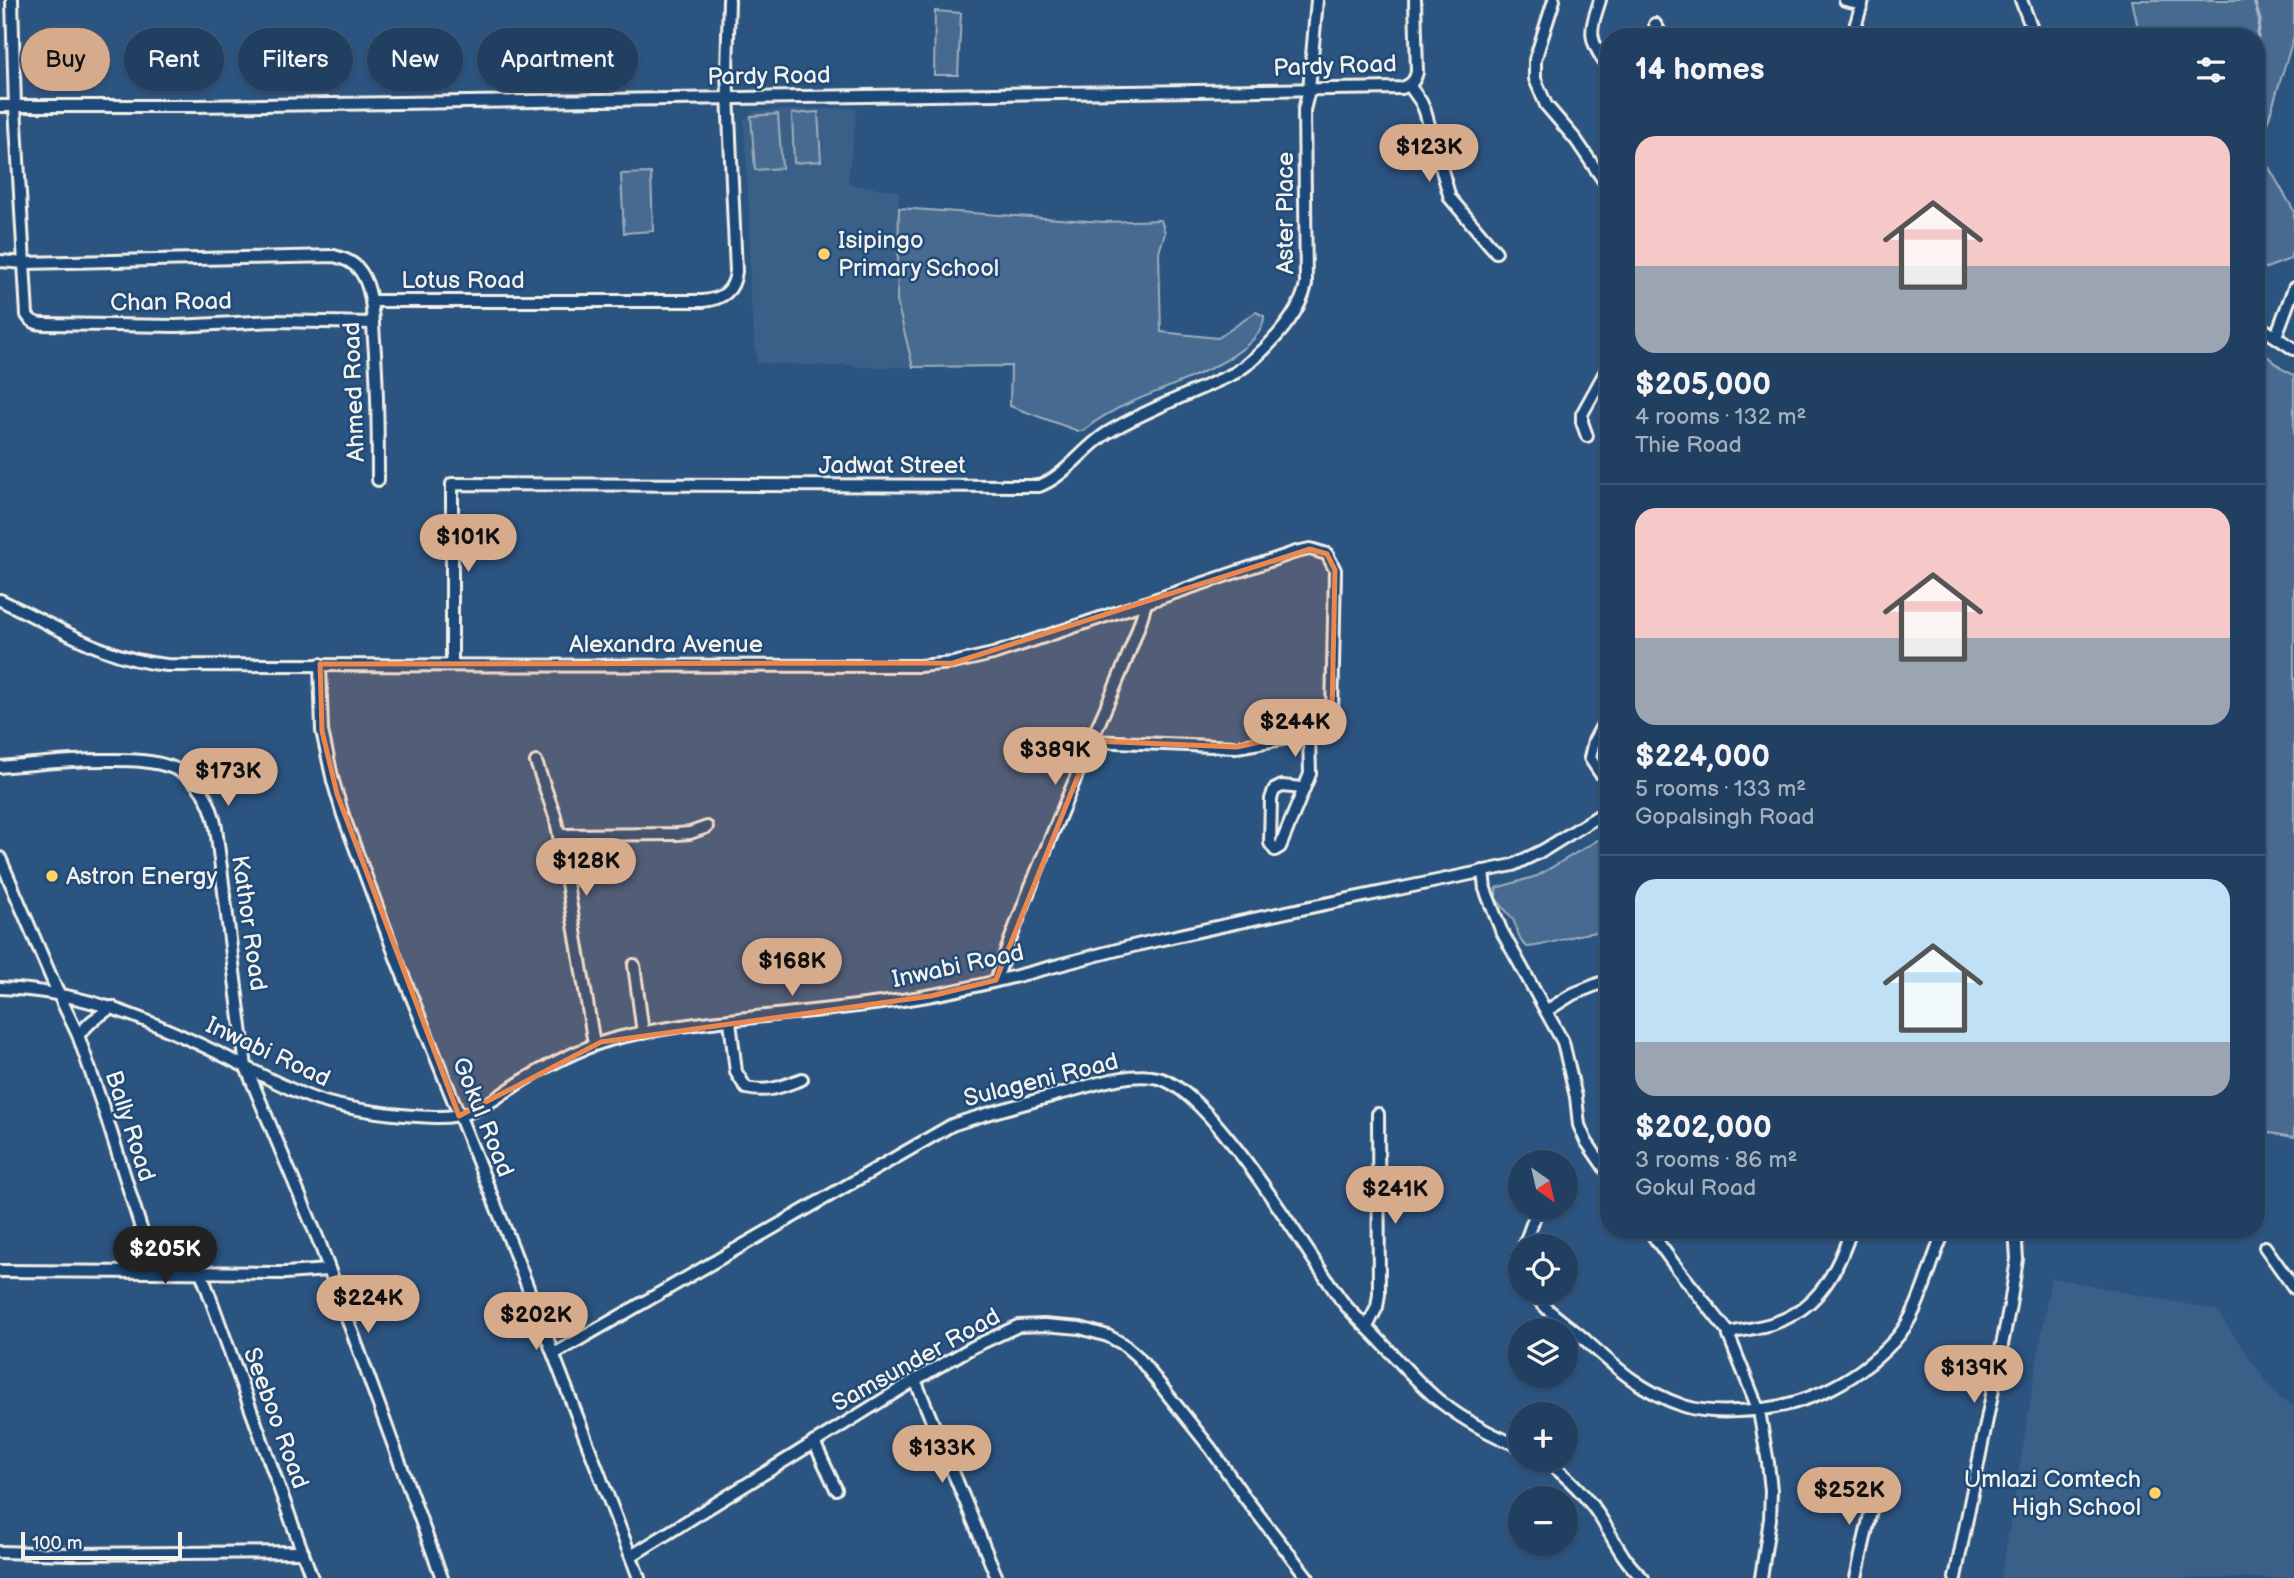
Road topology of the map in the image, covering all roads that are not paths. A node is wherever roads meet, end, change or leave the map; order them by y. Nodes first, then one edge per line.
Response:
1 (12, 0) edge
2 (729, 0) edge
3 (1317, 0) edge
4 (1415, 0) edge
5 (1554, 0) edge
6 (1600, 0) edge
7 (1845, 0) edge
8 (2021, 0) edge
9 (1862, 2) edge
10 (1655, 24) dead end
11 (1657, 28) edge
12 (1855, 28) edge
13 (2032, 28) edge
14 (1600, 55) edge
15 (1409, 85) junction
16 (1309, 90) junction
17 (728, 98) junction
18 (0, 106) edge
19 (15, 107) junction
20 (1600, 175) edge
21 (1496, 252) dead end
22 (0, 261) edge
23 (25, 262) junction
24 (2294, 288) edge
25 (371, 301) junction
26 (373, 323) junction
27 (1282, 329) joint
28 (2265, 329) edge
29 (2276, 336) junction
30 (2294, 349) edge
31 (1600, 381) edge
32 (1587, 436) dead end
33 (377, 480) dead end
34 (0, 600) edge
35 (1146, 603) junction
36 (320, 664) junction
37 (452, 664) junction
38 (1600, 730) edge
39 (1309, 735) junction
40 (1092, 741) junction
41 (536, 762) dead end
42 (0, 767) edge
43 (1600, 773) edge
44 (1303, 788) junction
45 (1600, 815) edge
46 (707, 827) dead end
47 (559, 835) junction
48 (0, 858) edge
49 (1483, 871) junction
50 (634, 965) dead end
51 (996, 981) junction
52 (1600, 983) edge
53 (0, 988) edge
54 (58, 993) junction
55 (112, 1007) junction
56 (1546, 1011) junction
57 (730, 1021) junction
58 (643, 1033) junction
59 (78, 1035) junction
60 (594, 1044) junction
61 (246, 1067) junction
62 (270, 1079) junction
63 (802, 1079) dead end
64 (263, 1105) junction
65 (1378, 1114) dead end
66 (460, 1116) junction
67 (1600, 1161) edge
68 (1656, 1239) edge
69 (1847, 1239) edge
70 (1941, 1239) edge
71 (2016, 1239) edge
72 (2265, 1247) dead end
73 (154, 1270) junction
74 (328, 1270) junction
75 (0, 1271) edge
76 (201, 1272) junction
77 (2294, 1288) edge
78 (1542, 1304) edge
79 (1367, 1327) junction
80 (1730, 1334) junction
81 (554, 1354) junction
82 (915, 1380) junction
83 (1759, 1411) junction
84 (1508, 1441) edge
85 (814, 1442) junction
86 (1562, 1472) edge
87 (1877, 1483) dead end
88 (836, 1489) dead end
89 (0, 1552) edge
90 (303, 1552) junction
91 (631, 1556) junction
92 (313, 1578) edge
93 (442, 1578) edge
94 (639, 1578) edge
95 (997, 1578) edge
96 (1308, 1578) edge
97 (1643, 1578) edge
98 (1761, 1578) edge
99 (1856, 1578) edge
100 (1955, 1578) edge

1 - 19 street, Chan Road
2 - 17 street, Lotus Road
3 - 16 street, Aster Place
4 - 15 street, Pardy Road
5 - 20 street
6 - 14 street
7 - 9 street
8 - 13 street
9 - 12 street
10 - 11 street
15 - 16 street, Pardy Road
15 - 21 street
16 - 17 street, Pardy Road
16 - 27 street, Aster Place
17 - 19 street, Pardy Road
17 - 25 street, Lotus Road
18 - 19 street, Pardy Road
19 - 23 street, Chan Road
22 - 23 street, Lotus Road
23 - 25 street, Lotus Road
23 - 26 street, Chan Road
24 - 29 street
25 - 26 street, Ahmed Road
26 - 33 street, Ahmed Road
27 - 37 street, Jadwat Street
28 - 29 street
29 - 30 street
31 - 32 street
34 - 36 street, Alexandra Avenue
35 - 37 street, Alexandra Avenue
35 - 39 street, Alexandra Avenue
35 - 40 street
36 - 37 street, Alexandra Avenue
36 - 66 street, Gokul Road
38 - 43 street
39 - 40 street
39 - 44 street
40 - 51 street
41 - 47 street
42 - 61 street, Kathor Road
44 - 44 street
45 - 49 street, Inwabi Road
46 - 47 street
47 - 60 street
48 - 54 street, Bally Road
49 - 51 street, Inwabi Road
49 - 56 street
50 - 58 street
51 - 57 street, Inwabi Road
52 - 56 street
53 - 54 street, Inwabi Road
54 - 55 street, Inwabi Road
54 - 59 street, Bally Road
55 - 59 street
55 - 61 street, Inwabi Road
56 - 67 street
57 - 58 street, Inwabi Road
57 - 63 street
58 - 60 street, Inwabi Road
59 - 73 street, Bally Road
60 - 66 street, Inwabi Road
61 - 62 street, Inwabi Road
61 - 64 street, Kathor Road
62 - 64 street
62 - 66 street, Inwabi Road
64 - 74 street, Kathor Road
65 - 79 street
66 - 81 street, Gokul Road
68 - 80 street
69 - 80 street
70 - 83 street
71 - 100 street
72 - 77 street
73 - 75 street
73 - 76 street
74 - 76 street
74 - 93 street, Kathor Road
76 - 90 street, Seeboo Road
78 - 83 street
79 - 81 street, Sulageni Road
79 - 84 street, Sulageni Road
80 - 83 street
81 - 91 street, Gokul Road
82 - 85 street, Samsunder Road
82 - 95 street
82 - 96 street, Samsunder Road
83 - 98 street
85 - 88 street
85 - 91 street, Samsunder Road
86 - 97 street
87 - 99 street
89 - 90 street
90 - 92 street, Seeboo Road
91 - 94 street, Gokul Road

